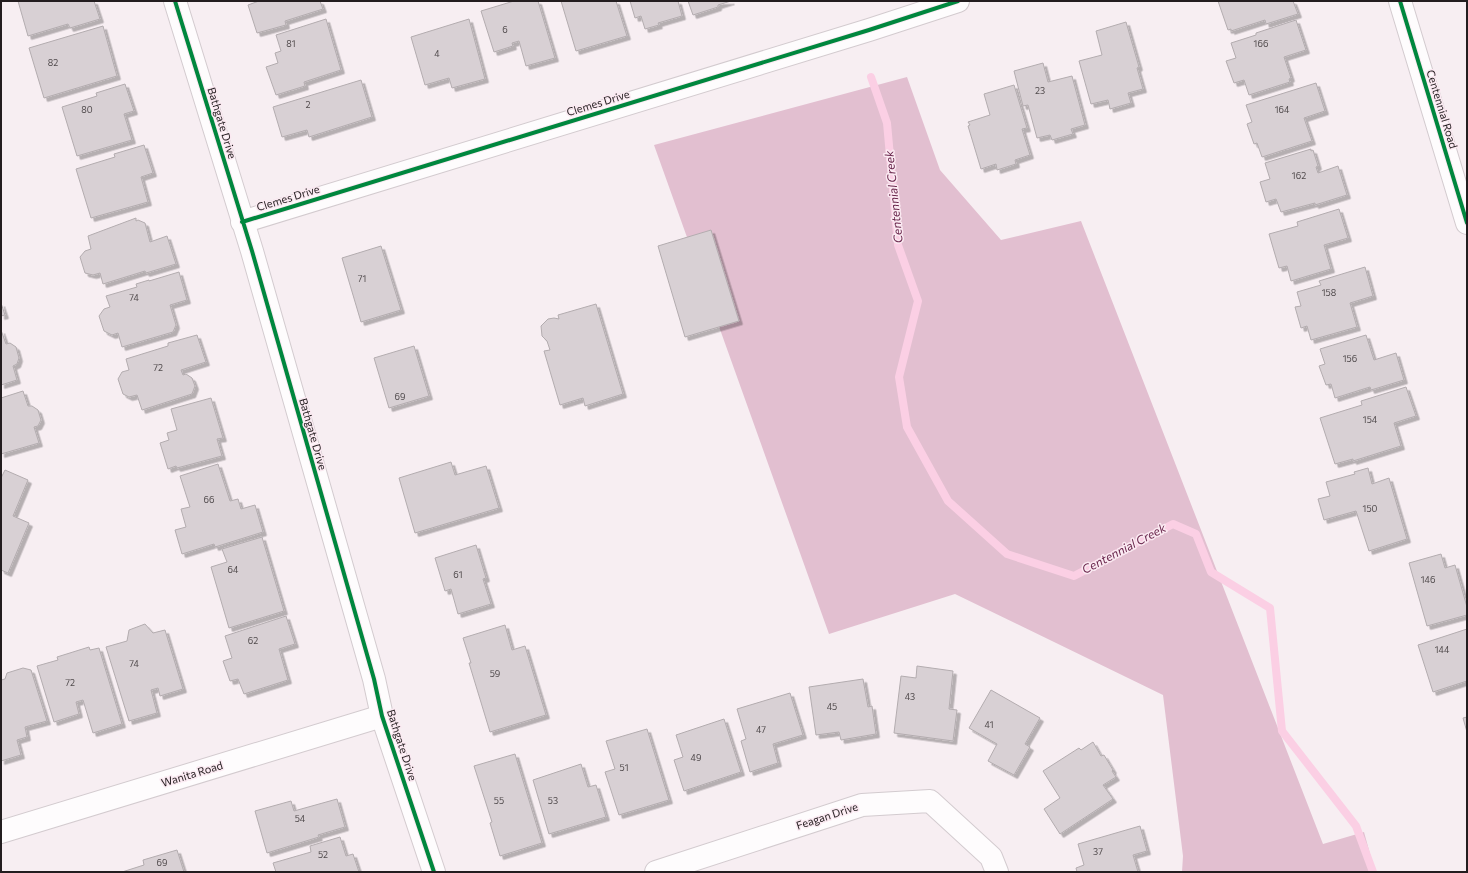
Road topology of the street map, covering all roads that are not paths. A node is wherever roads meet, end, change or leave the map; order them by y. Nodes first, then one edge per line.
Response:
1 (175, 1) edge
2 (958, 1) edge
3 (1400, 1) edge
4 (242, 222) junction
5 (1467, 223) edge
6 (382, 716) junction
7 (1, 832) edge
8 (434, 872) edge
9 (656, 872) edge
10 (997, 872) edge

1 - 4 street, Bathgate Drive
2 - 4 street, Clemes Drive
3 - 5 street, Centennial Road
4 - 6 street, Bathgate Drive
6 - 7 street, Wanita Road
6 - 8 street, Bathgate Drive
9 - 10 street, Feagan Drive

